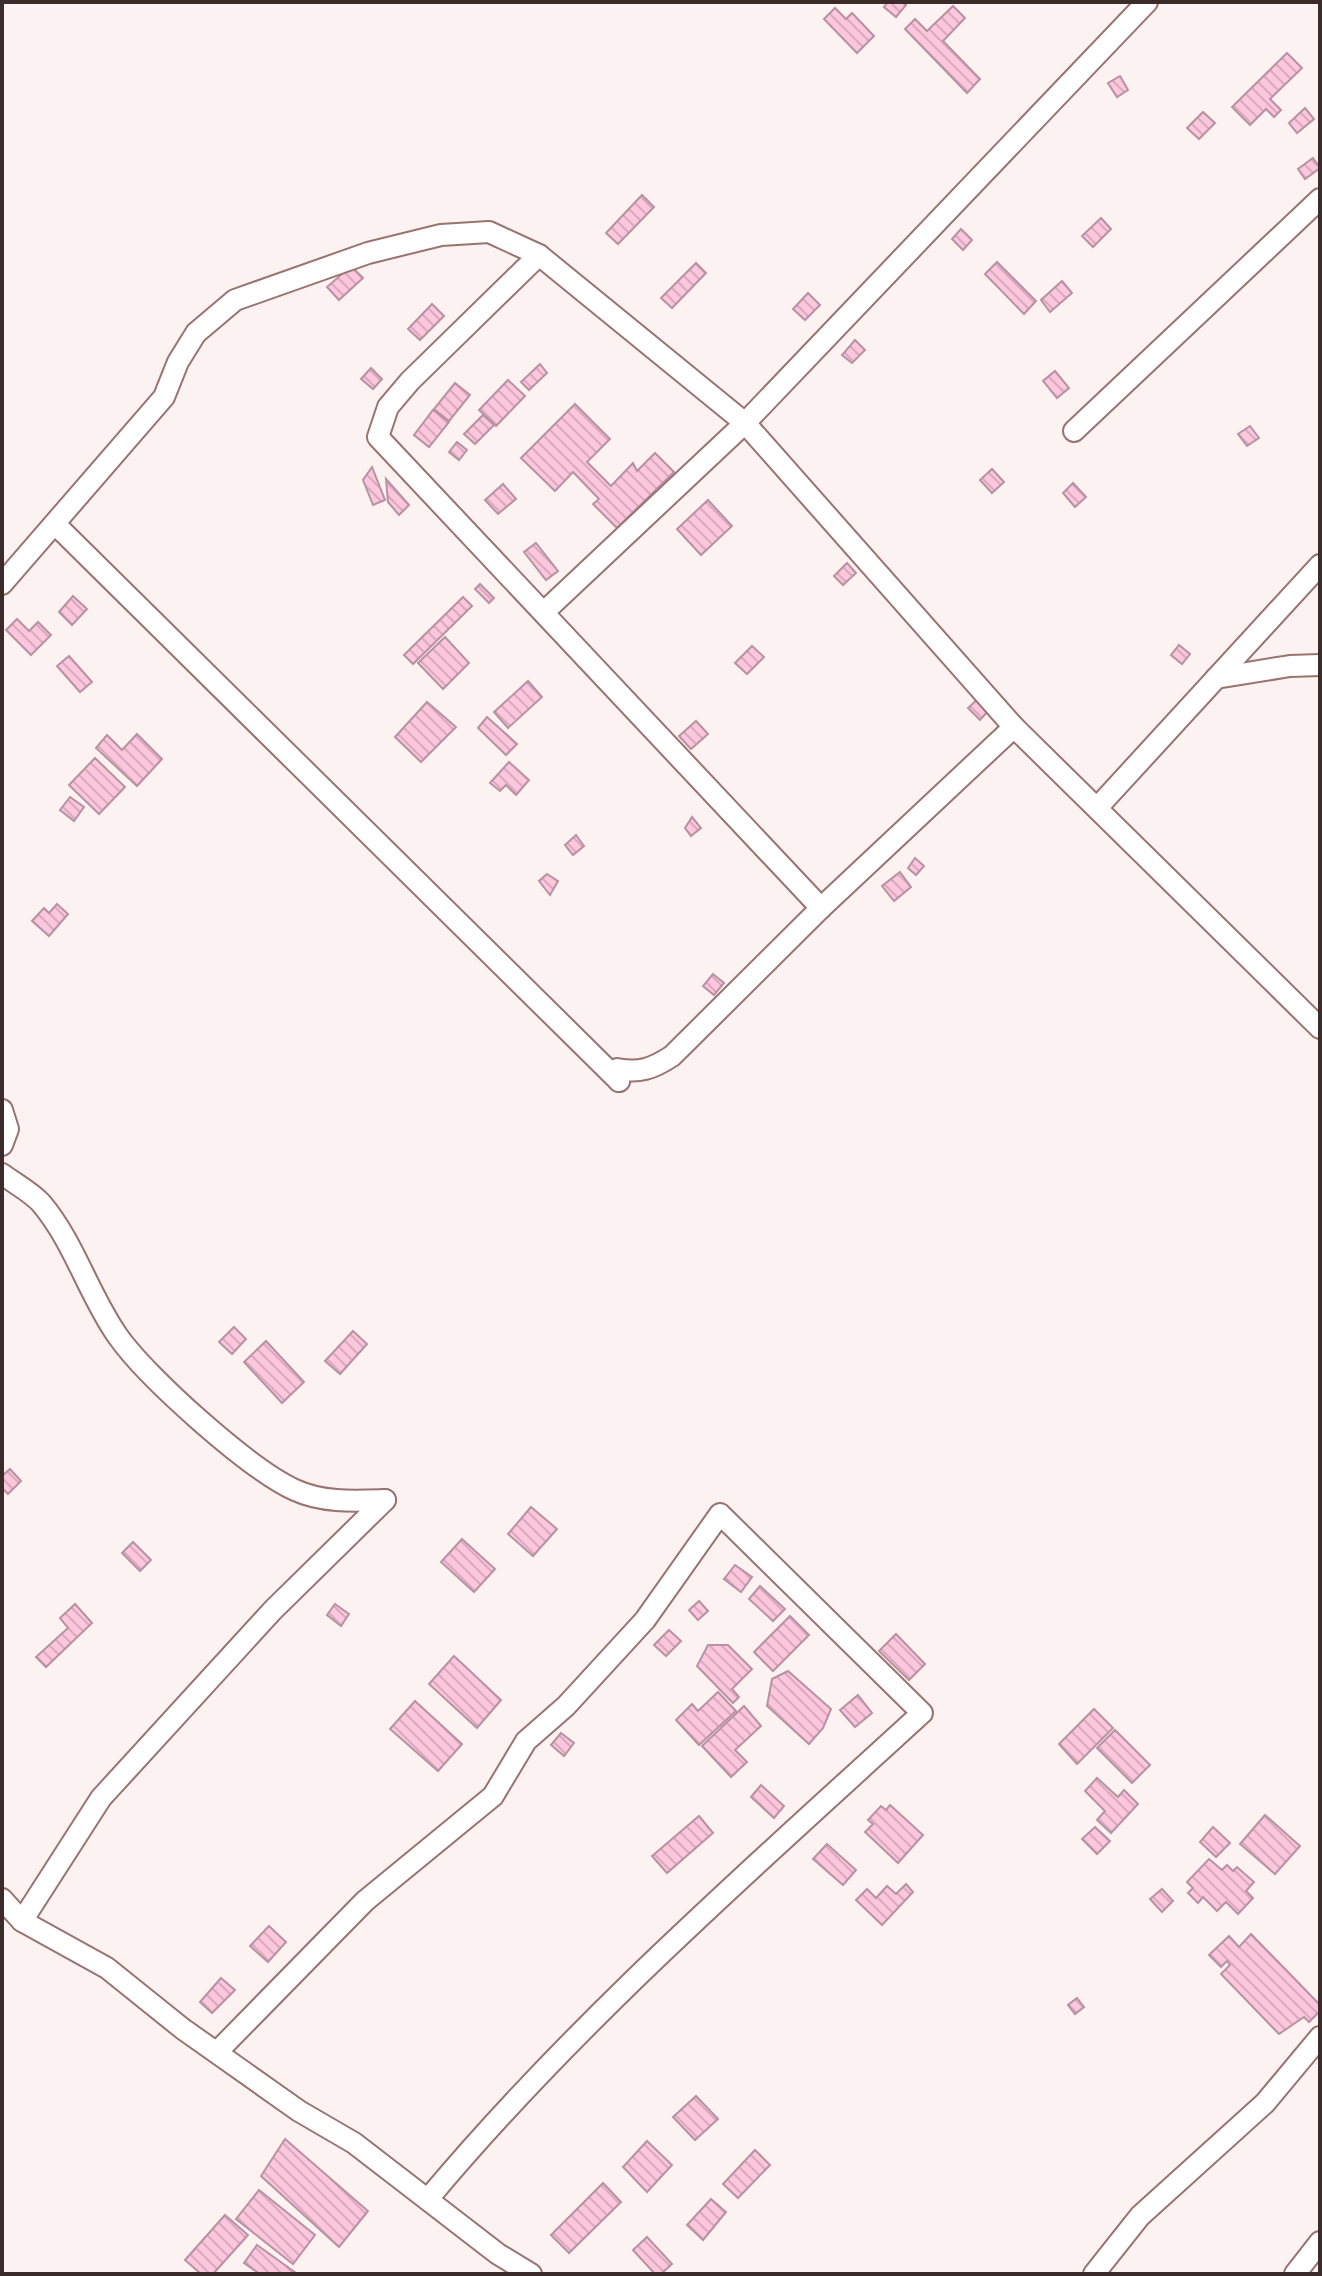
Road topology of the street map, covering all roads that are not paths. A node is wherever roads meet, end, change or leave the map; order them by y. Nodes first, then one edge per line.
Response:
1 (1147, 2) edge
2 (1320, 199) edge
3 (539, 255) junction
4 (745, 423) junction
5 (1074, 431) dead end
6 (56, 525) junction
7 (1320, 565) edge
8 (2, 584) edge
9 (544, 612) junction
10 (1320, 665) edge
11 (1216, 678) junction
12 (1014, 727) junction
13 (1097, 808) junction
14 (821, 908) junction
15 (1320, 1028) edge
16 (2, 1110) edge
17 (2, 1145) edge
18 (2, 1174) edge
19 (2, 1899) edge
20 (22, 1921) junction
21 (1320, 2037) edge
22 (217, 2052) junction
23 (428, 2199) junction
24 (1320, 2242) edge
25 (531, 2274) edge
26 (1094, 2274) edge
27 (1295, 2274) edge

1 - 4 street
2 - 5 street
3 - 4 street
3 - 6 street
3 - 9 street
4 - 9 street
4 - 12 street
6 - 8 street
6 - 14 street
7 - 11 street
9 - 14 street
10 - 11 street
11 - 13 street
12 - 13 street
12 - 14 street
13 - 15 street
16 - 17 street
18 - 20 street
19 - 20 street
20 - 22 street
21 - 26 street
22 - 23 street
22 - 23 street
23 - 25 street
24 - 27 street

